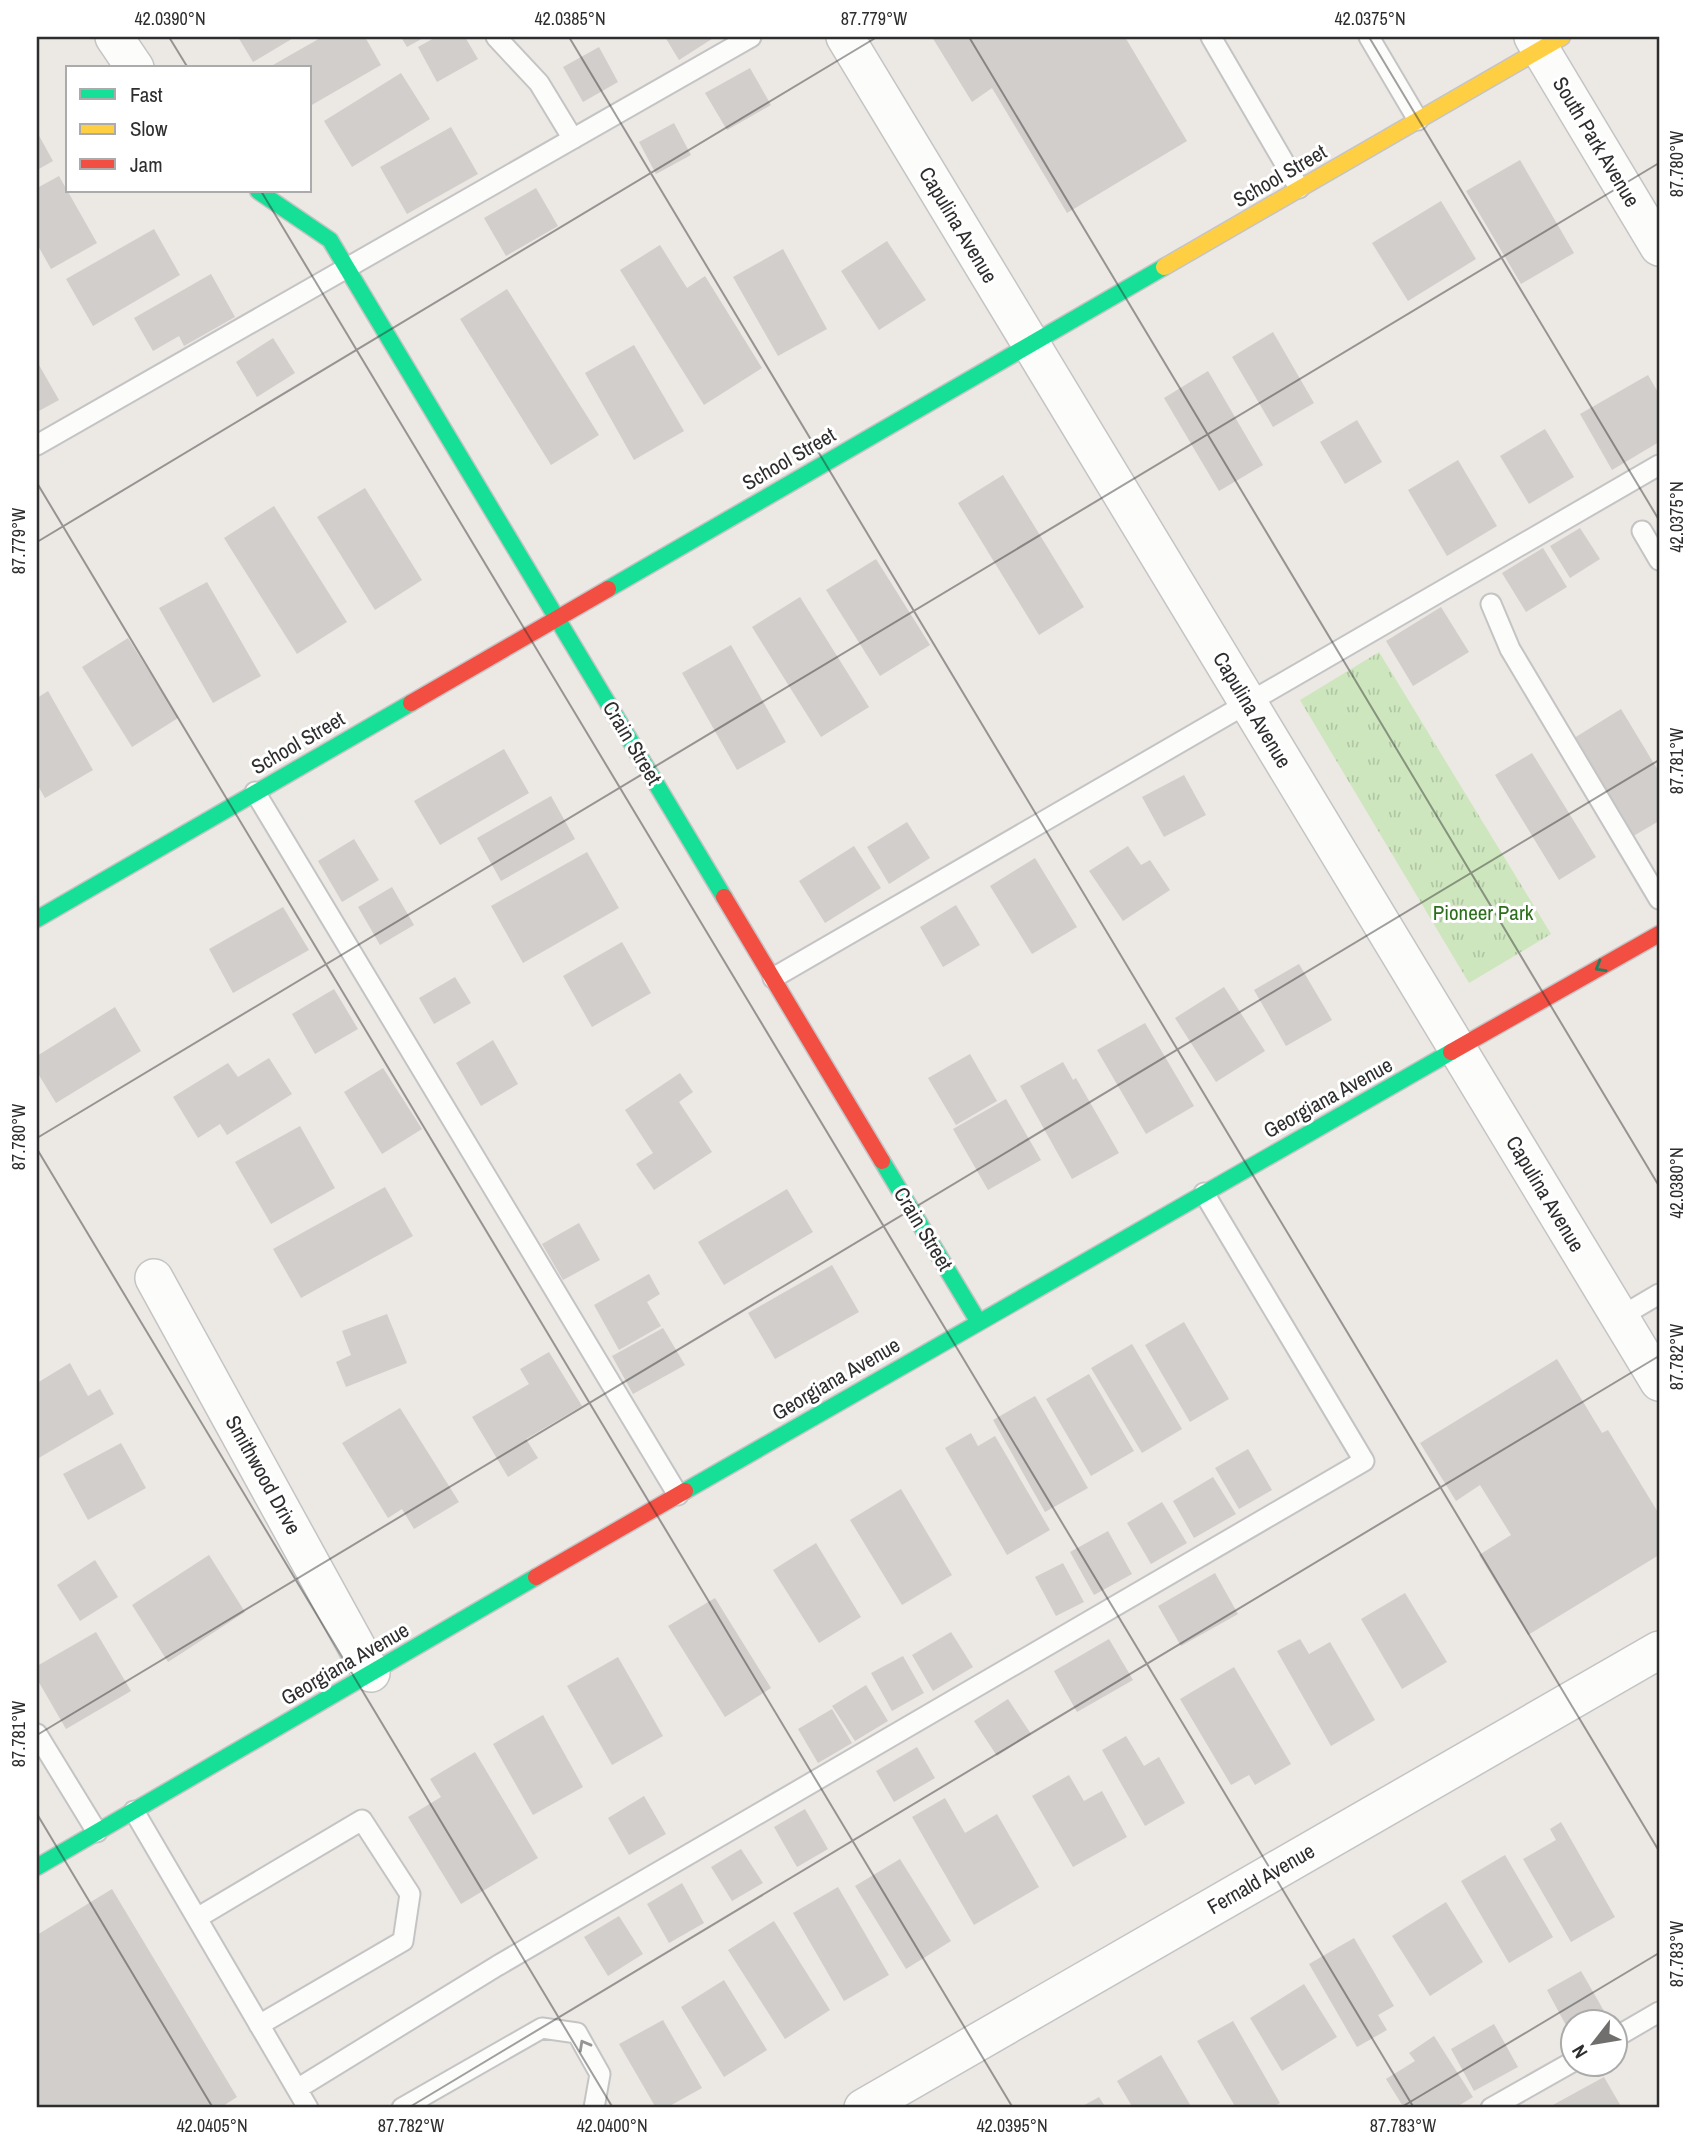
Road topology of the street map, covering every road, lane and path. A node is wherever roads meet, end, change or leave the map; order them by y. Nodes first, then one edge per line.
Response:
1 (114, 37) edge
2 (496, 37) edge
3 (751, 37) edge
4 (845, 37) edge
5 (1211, 37) edge
6 (1369, 37) edge
7 (1545, 41) edge
8 (134, 66) edge
9 (1418, 120) junction
10 (573, 139) junction
11 (1299, 188) junction
12 (259, 192) edge
13 (1659, 247) edge
14 (346, 267) junction
15 (1030, 344) junction
16 (37, 446) edge
17 (1659, 465) edge
18 (1642, 531) dead end
19 (1659, 560) edge
20 (1491, 604) dead end
21 (557, 617) junction
22 (1247, 702) junction
23 (256, 792) junction
24 (1659, 899) edge
25 (37, 919) edge
26 (1659, 934) edge
27 (773, 978) junction
28 (1457, 1049) junction
29 (1204, 1192) junction
30 (154, 1278) dead end
31 (1659, 1294) edge
32 (1620, 1317) junction
33 (978, 1321) junction
34 (1659, 1382) edge
35 (678, 1495) junction
36 (1659, 1650) edge
37 (371, 1673) junction
38 (37, 1734) edge
39 (134, 1811) junction
40 (97, 1832) junction
41 (37, 1867) edge
42 (197, 1918) junction
43 (1659, 2012) edge
44 (259, 2025) junction
45 (1630, 2028) edge
46 (1560, 2068) edge
47 (297, 2089) junction
48 (308, 2108) edge
49 (402, 2108) edge
50 (594, 2108) edge
51 (863, 2108) edge
52 (1491, 2108) edge

1 - 8 street
2 - 10 lane
3 - 10 lane
4 - 15 street, Capulina Avenue
5 - 11 lane
6 - 9 lane
7 - 9 street, School Street
7 - 13 street, South Park Avenue
9 - 11 street, School Street
10 - 14 lane
11 - 15 street, School Street
12 - 14 street, Crain Street
14 - 16 lane
14 - 21 street, Crain Street
15 - 21 street, School Street
15 - 22 street, Capulina Avenue
17 - 22 lane
18 - 19 lane
20 - 24 lane
21 - 23 street, School Street
21 - 27 street, Crain Street
22 - 27 lane
22 - 28 street, Capulina Avenue
23 - 25 street, School Street
23 - 35 lane
26 -> 28 street, Georgiana Avenue
27 - 33 street, Crain Street
28 - 29 street, Georgiana Avenue
28 - 32 street, Capulina Avenue
29 - 33 street, Georgiana Avenue
29 - 47 lane
30 - 37 street, Smithwood Drive
31 - 32 lane
32 - 34 street, Capulina Avenue
33 - 35 street, Georgiana Avenue
35 - 37 street, Georgiana Avenue
36 - 51 street, Fernald Avenue
37 - 39 street, Georgiana Avenue
38 - 40 lane
39 - 40 street, Georgiana Avenue
39 - 42 lane
40 - 41 street, Georgiana Avenue
42 - 44 lane
42 - 44 lane
43 - 45 lane
44 - 47 lane
46 - 52 lane
47 - 48 lane
50 -> 49 lane

